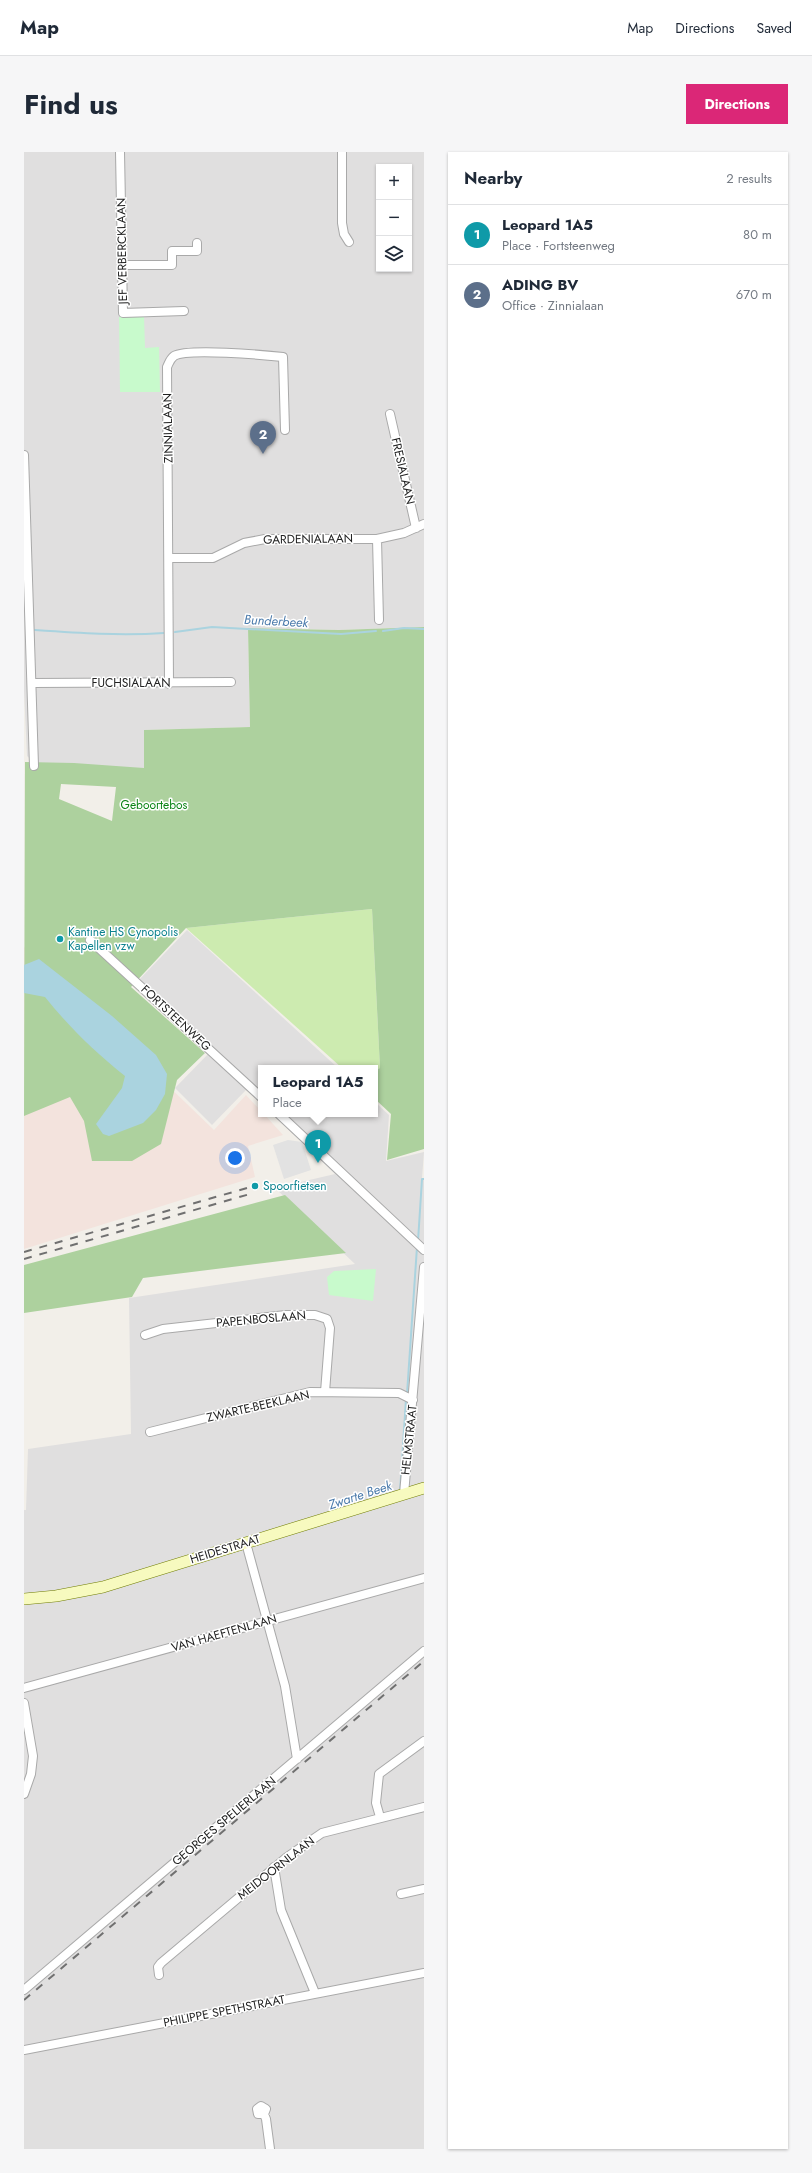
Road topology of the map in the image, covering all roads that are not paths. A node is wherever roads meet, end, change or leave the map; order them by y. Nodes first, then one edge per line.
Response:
1 (120, 152) edge
2 (342, 152) edge
3 (349, 242) dead end
4 (197, 243) dead end
5 (122, 265) junction
6 (184, 311) dead end
7 (390, 414) dead end
8 (285, 430) dead end
9 (24, 455) edge
10 (424, 524) edge
11 (416, 528) junction
12 (377, 539) junction
13 (170, 558) junction
14 (379, 620) dead end
15 (231, 682) dead end
16 (32, 683) junction
17 (169, 684) junction
18 (34, 766) dead end
19 (90, 940) dead end
20 (258, 1094) edge
21 (282, 1117) edge
22 (424, 1250) edge
23 (424, 1267) edge
24 (145, 1335) dead end
25 (325, 1392) junction
26 (413, 1400) junction
27 (150, 1432) dead end
28 (424, 1488) edge
29 (404, 1494) junction
30 (246, 1543) junction
31 (424, 1578) edge
32 (24, 1599) edge
33 (266, 1621) junction
34 (424, 1651) edge
35 (24, 1688) edge
36 (24, 1703) edge
37 (424, 1741) edge
38 (297, 1759) junction
39 (24, 1794) edge
40 (424, 1806) edge
41 (380, 1817) junction
42 (274, 1868) junction
43 (424, 1890) edge
44 (401, 1894) dead end
45 (424, 1973) edge
46 (160, 1975) dead end
47 (24, 1990) edge
48 (315, 1993) junction
49 (24, 2050) edge
50 (264, 2114) dead end
51 (270, 2149) edge

1 - 5 street, JEF VERBERCKLAAN
2 - 3 street
4 - 5 street
5 - 6 street, JEF VERBERCKLAAN
7 - 11 street, FRESIALAAN
8 - 13 street, ZINNIALAAN
9 - 16 street
10 - 11 street, GARDENIALAAN
11 - 12 street, GARDENIALAAN
12 - 13 street, GARDENIALAAN
12 - 14 street
13 - 17 street, ZINNIALAAN
15 - 17 street, FUCHSIALAAN
16 - 17 street, FUCHSIALAAN
16 - 18 street
19 - 20 street, FORTSTEENWEG
21 - 22 street
23 - 26 street, HELMSTRAAT
24 - 25 street, PAPENBOSLAAN
25 - 26 street, ZWARTE-BEEKLAAN
25 - 27 street, ZWARTE-BEEKLAAN
26 - 29 street, HELMSTRAAT
28 - 29 street, HEIDESTRAAT
29 - 30 street, HEIDESTRAAT
30 - 32 street, HEIDESTRAAT
30 - 33 street
31 - 33 street, VAN HAEFTENLAAN
33 - 35 street, VAN HAEFTENLAAN
33 - 38 street
34 - 38 street, GEORGES SPELIERLAAN
36 - 39 street
37 - 41 street
38 - 47 street, GEORGES SPELIERLAAN
40 - 41 street, MEIDOORNLAAN
41 - 42 street, MEIDOORNLAAN
42 - 46 street, MEIDOORNLAAN
42 - 48 street
43 - 44 street
45 - 48 street, PHILIPPE SPETHSTRAAT
48 - 49 street, PHILIPPE SPETHSTRAAT
50 - 51 street

